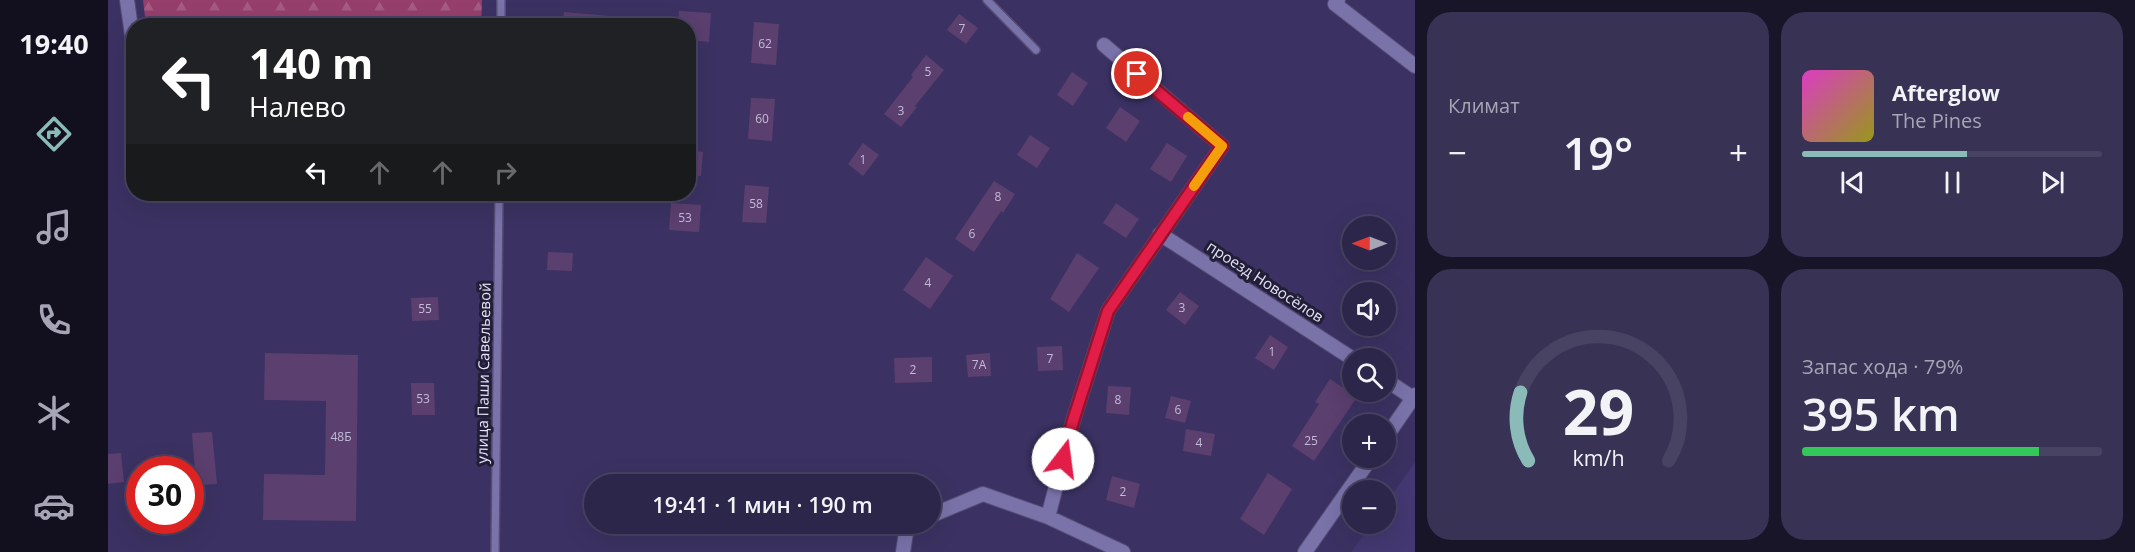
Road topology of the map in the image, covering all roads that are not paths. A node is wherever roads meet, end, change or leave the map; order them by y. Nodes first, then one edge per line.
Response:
1 (127, 0) edge
2 (501, 0) edge
3 (987, 0) edge
4 (1336, 2) edge
5 (130, 18) edge
6 (501, 18) edge
7 (1104, 45) dead end
8 (1036, 50) dead end
9 (1415, 66) edge
10 (499, 201) edge
11 (1160, 234) junction
12 (1342, 352) edge
13 (1396, 386) edge
14 (1414, 396) edge
15 (1396, 422) edge
16 (1364, 468) edge
17 (941, 512) edge
18 (1048, 517) junction
19 (906, 534) edge
20 (495, 552) edge
21 (903, 552) edge
22 (1123, 552) edge
23 (1305, 552) edge

1 - 5 street
2 - 6 lane
3 - 8 lane
4 - 9 street
7 - 11 street
10 - 20 lane, улица Паши Савельевой
11 - 12 street, проезд Новосёлов
11 - 18 street
13 - 14 street
14 - 15 street
16 - 23 street
17 - 18 street
18 - 22 street
19 - 21 street

